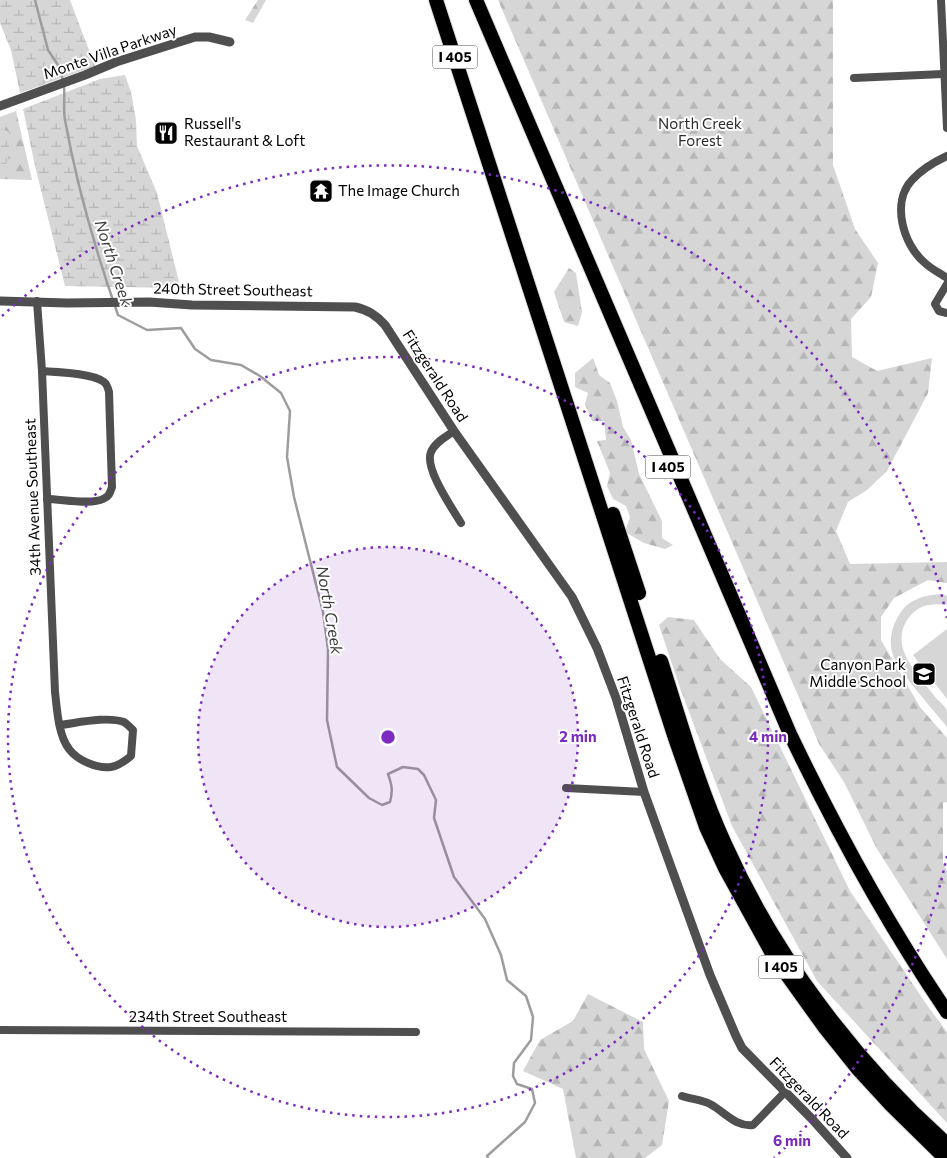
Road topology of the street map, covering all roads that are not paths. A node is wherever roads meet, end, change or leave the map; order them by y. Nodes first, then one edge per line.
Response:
1 (436, 0) edge
2 (445, 0) edge
3 (469, 0) edge
4 (476, 0) edge
5 (941, 0) edge
6 (230, 42) dead end
7 (943, 74) junction
8 (854, 78) dead end
9 (478, 100) junction
10 (0, 106) edge
11 (474, 114) junction
12 (947, 128) edge
13 (947, 156) edge
14 (947, 278) edge
15 (947, 284) edge
16 (0, 301) edge
17 (38, 301) junction
18 (947, 313) edge
19 (374, 314) joint
20 (42, 371) junction
21 (454, 431) junction
22 (48, 499) junction
23 (460, 523) dead end
24 (60, 725) junction
25 (675, 738) junction
26 (688, 747) junction
27 (566, 788) dead end
28 (644, 792) junction
29 (890, 921) junction
30 (947, 1012) edge
31 (0, 1030) edge
32 (416, 1032) dead end
33 (785, 1092) junction
34 (682, 1096) dead end
35 (947, 1144) edge
36 (847, 1158) edge
37 (945, 1158) edge

1 - 11 highway, I 405
2 - 9 highway, I 405
3 - 29 highway, I 405
4 - 29 highway, I 405
5 - 7 street
6 - 10 street, Monte Villa Parkway
7 - 8 street
7 - 12 street
9 - 11 highway
9 - 26 highway, I 405
11 - 25 highway, I 405
13 - 14 street
15 - 18 street
16 - 17 street, 240th Street Southeast
17 - 19 street, 240th Street Southeast
17 - 20 street, 34th Avenue Southeast
19 - 21 street, Fitzgerald Road
20 - 22 street, 34th Avenue Southeast
20 - 22 street
21 - 23 street
21 - 28 street, Fitzgerald Road
22 - 24 street, 34th Avenue Southeast
24 - 24 street, 34th Avenue Southeast
25 - 26 highway
25 - 37 highway, I 405
26 - 35 highway, I 405
27 - 28 street
28 - 33 street, Fitzgerald Road
29 - 30 highway, I 405
31 - 32 street, 234th Street Southeast
33 - 34 street
33 - 36 street, Fitzgerald Road

